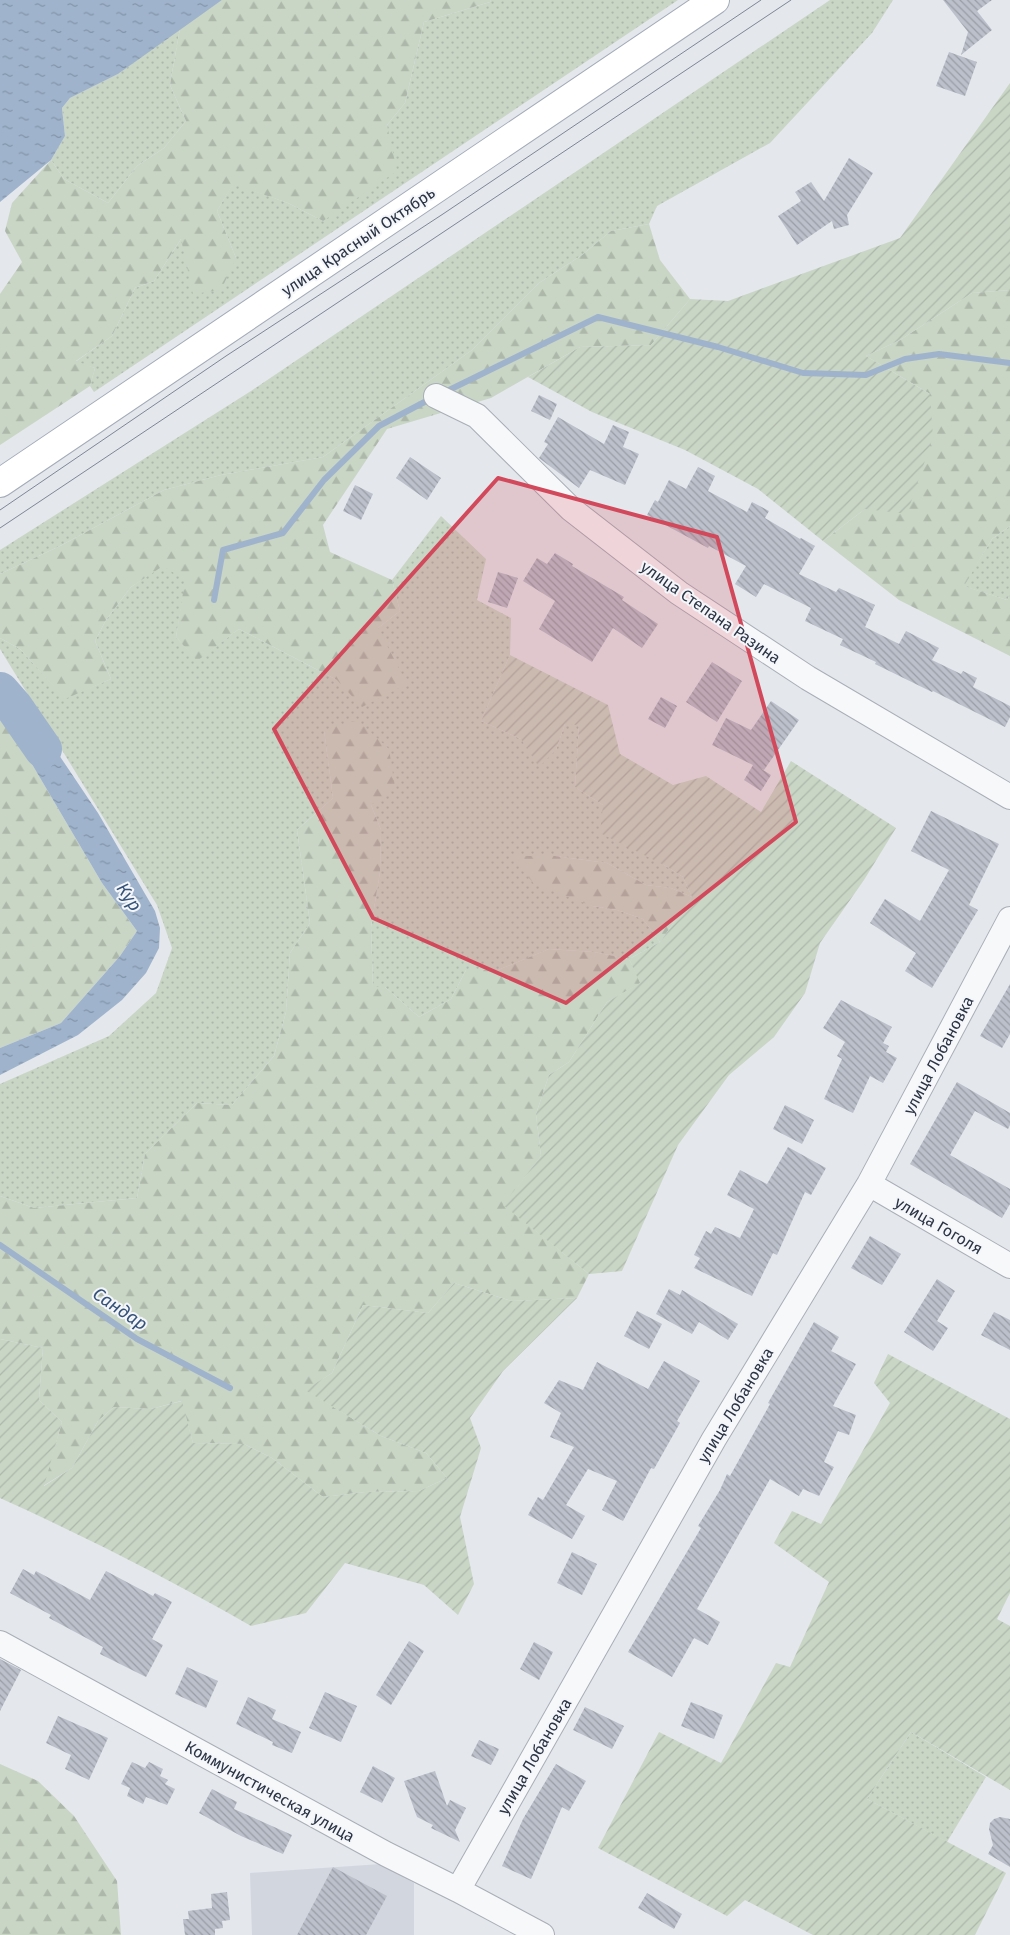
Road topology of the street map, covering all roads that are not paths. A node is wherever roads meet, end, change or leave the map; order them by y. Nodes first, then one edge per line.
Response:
1 (716, 0) edge
2 (436, 396) dead end
3 (0, 483) edge
4 (1010, 797) edge
5 (1010, 919) edge
6 (869, 1184) junction
7 (1010, 1266) edge
8 (0, 1643) edge
9 (458, 1890) junction
10 (542, 1935) edge

1 - 3 main road, улица Красный Октябрь
2 - 4 street, улица Степана Разина
5 - 6 street, улица Лобановка
6 - 7 street, улица Гоголя
6 - 9 street, улица Лобановка
8 - 9 street, Коммунистическая улица
9 - 10 street, Коммунистическая улица

